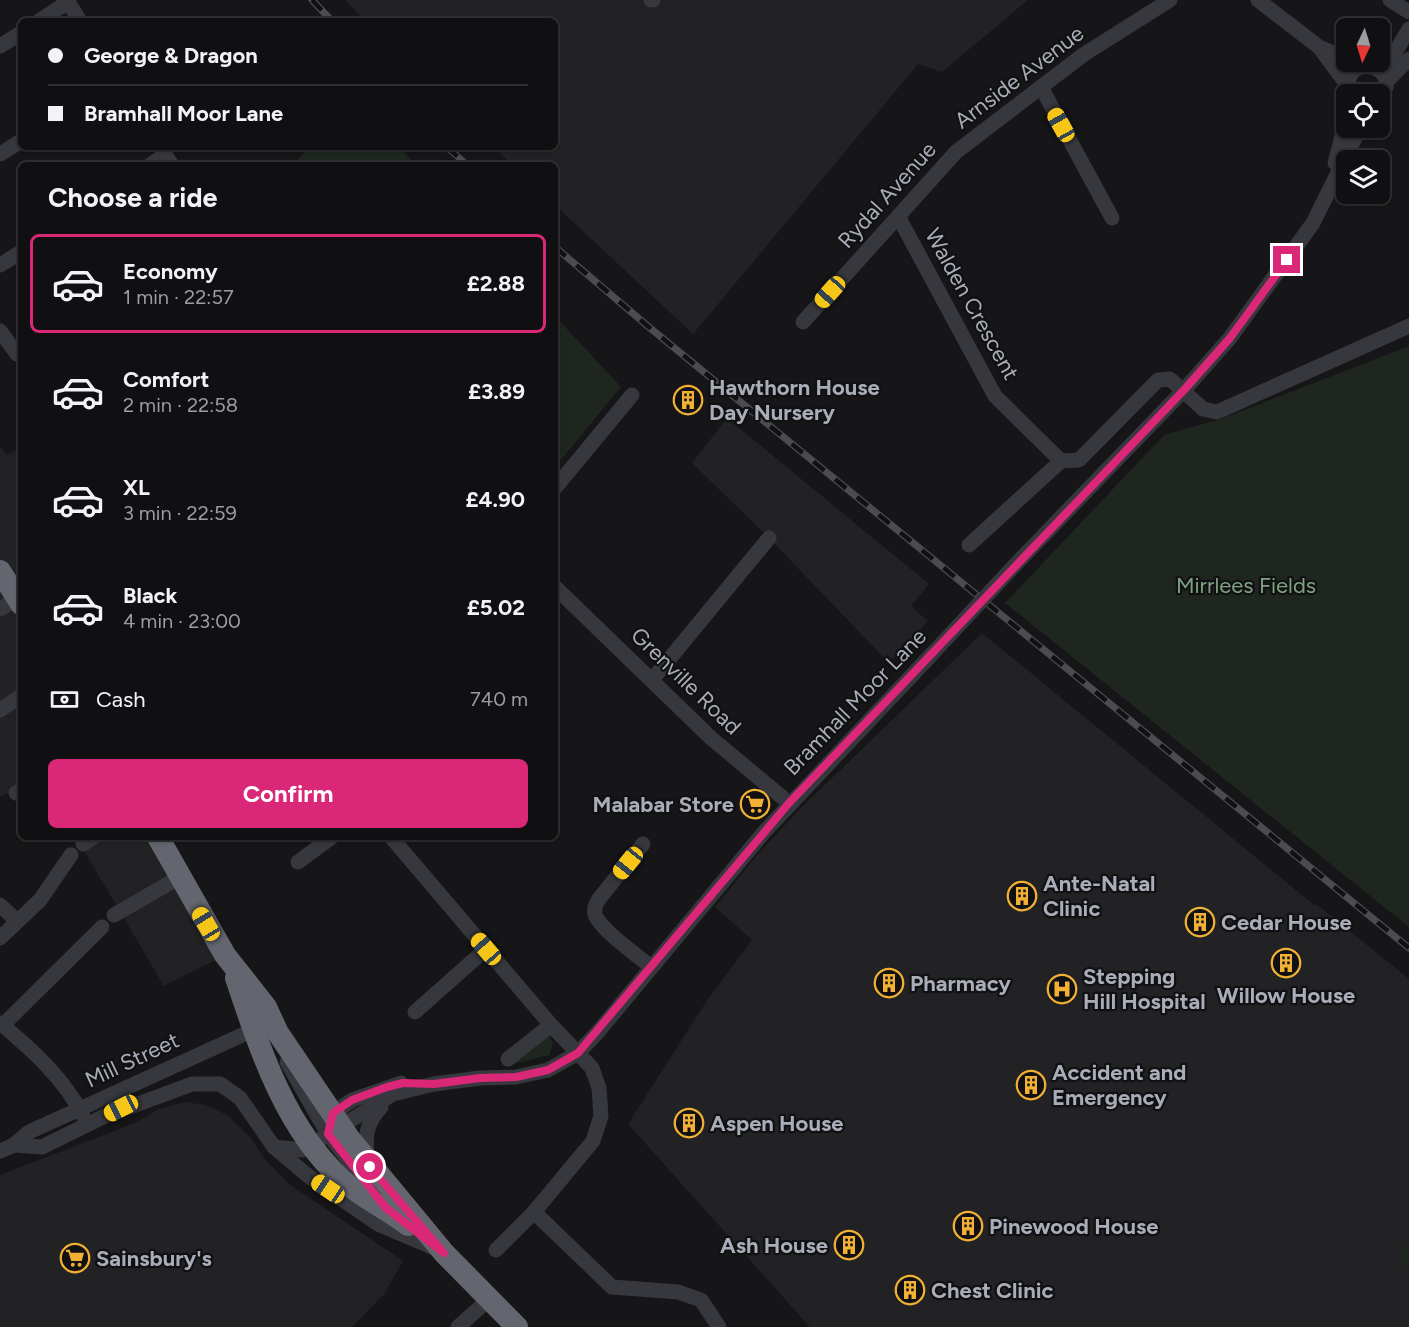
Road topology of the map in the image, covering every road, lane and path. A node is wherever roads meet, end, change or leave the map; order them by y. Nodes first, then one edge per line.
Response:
1 (1170, 0) edge
2 (1258, 0) edge
3 (1390, 0) edge
4 (68, 1) edge
5 (1409, 12) edge
6 (43, 18) edge
7 (78, 18) edge
8 (1409, 29) edge
9 (18, 35) edge
10 (0, 46) edge
11 (1318, 47) junction
12 (1336, 54) edge
13 (1390, 55) edge
14 (1409, 59) edge
15 (1390, 64) edge
16 (1358, 72) edge
17 (1344, 84) edge
18 (1351, 84) edge
19 (1041, 87) junction
20 (1341, 138) edge
21 (1355, 138) edge
22 (18, 143) edge
23 (956, 152) joint
24 (0, 154) edge
25 (1324, 200) junction
26 (898, 216) junction
27 (1112, 218) dead end
28 (18, 254) edge
29 (0, 265) edge
30 (803, 322) dead end
31 (1409, 326) edge
32 (0, 331) edge
33 (17, 354) dead end
34 (1184, 390) junction
35 (632, 395) dead end
36 (1062, 462) junction
37 (558, 484) edge
38 (769, 538) dead end
39 (969, 545) dead end
40 (0, 571) edge
41 (558, 590) edge
42 (13, 604) edge
43 (652, 680) junction
44 (18, 698) edge
45 (0, 710) edge
46 (789, 803) junction
47 (160, 840) edge
48 (328, 840) edge
49 (394, 840) edge
50 (643, 844) dead end
51 (71, 855) dead end
52 (298, 862) dead end
53 (180, 877) junction
54 (0, 905) edge
55 (114, 915) dead end
56 (17, 921) junction
57 (102, 927) dead end
58 (0, 938) edge
59 (486, 949) junction
60 (651, 967) junction
61 (415, 1012) dead end
62 (1, 1024) edge
63 (551, 1025) junction
64 (268, 1028) junction
65 (578, 1053) junction
66 (508, 1059) dead end
67 (434, 1084) junction
68 (393, 1094) junction
69 (79, 1109) junction
70 (87, 1125) junction
71 (329, 1130) junction
72 (274, 1147) junction
73 (7, 1148) edge
74 (370, 1167) junction
75 (534, 1212) junction
76 (496, 1251) dead end
77 (444, 1253) junction
78 (490, 1298) junction
79 (458, 1327) edge
80 (517, 1327) edge
81 (719, 1327) edge

1 - 19 street, Arnside Avenue
2 - 11 street
3 - 5 street
4 - 6 street
4 - 7 street
8 - 13 street
9 - 10 street
11 - 12 street
11 - 17 street
14 - 15 street
16 - 18 street
19 - 23 street, Arnside Avenue
19 - 27 street
20 - 25 street, Bramhall Moor Lane
21 - 25 street, Bramhall Moor Lane
22 - 24 street
23 - 26 street, Rydal Avenue
25 - 34 street, Bramhall Moor Lane
26 - 30 street, Rydal Avenue
26 - 36 street, Walden Crescent
28 - 29 street
31 - 34 street
32 - 33 street
34 - 36 street
34 - 46 street, Bramhall Moor Lane, bridge
35 - 37 street
36 - 39 street
38 - 43 street
40 - 42 highway
41 - 43 street, Grenville Road
43 - 46 street, Grenville Road
44 - 45 street
46 - 60 street, Bramhall Moor Lane
47 - 53 highway
48 - 52 street
49 - 59 street
50 - 60 street
51 - 56 street
53 - 55 street
53 - 64 highway
54 - 56 street
56 - 58 street
57 - 62 street
59 - 61 street
59 - 63 street
60 - 65 street, Bramhall Moor Lane
62 - 69 street
63 - 65 street
63 - 66 street
64 - 69 street, Mill Street
64 - 71 highway
64 - 71 highway
65 - 67 street
65 - 75 street
67 - 68 street
67 - 71 street
68 - 71 street
68 - 74 street
69 - 70 street
69 - 73 street, Mill Street
70 - 72 street, Mill Street
70 - 73 street, Mill Street
71 - 72 street
71 - 74 highway
71 - 77 highway
72 - 77 street, Mill Street
74 - 77 highway
75 - 76 street
75 - 81 street
77 - 78 highway
78 - 79 street
78 - 80 highway

